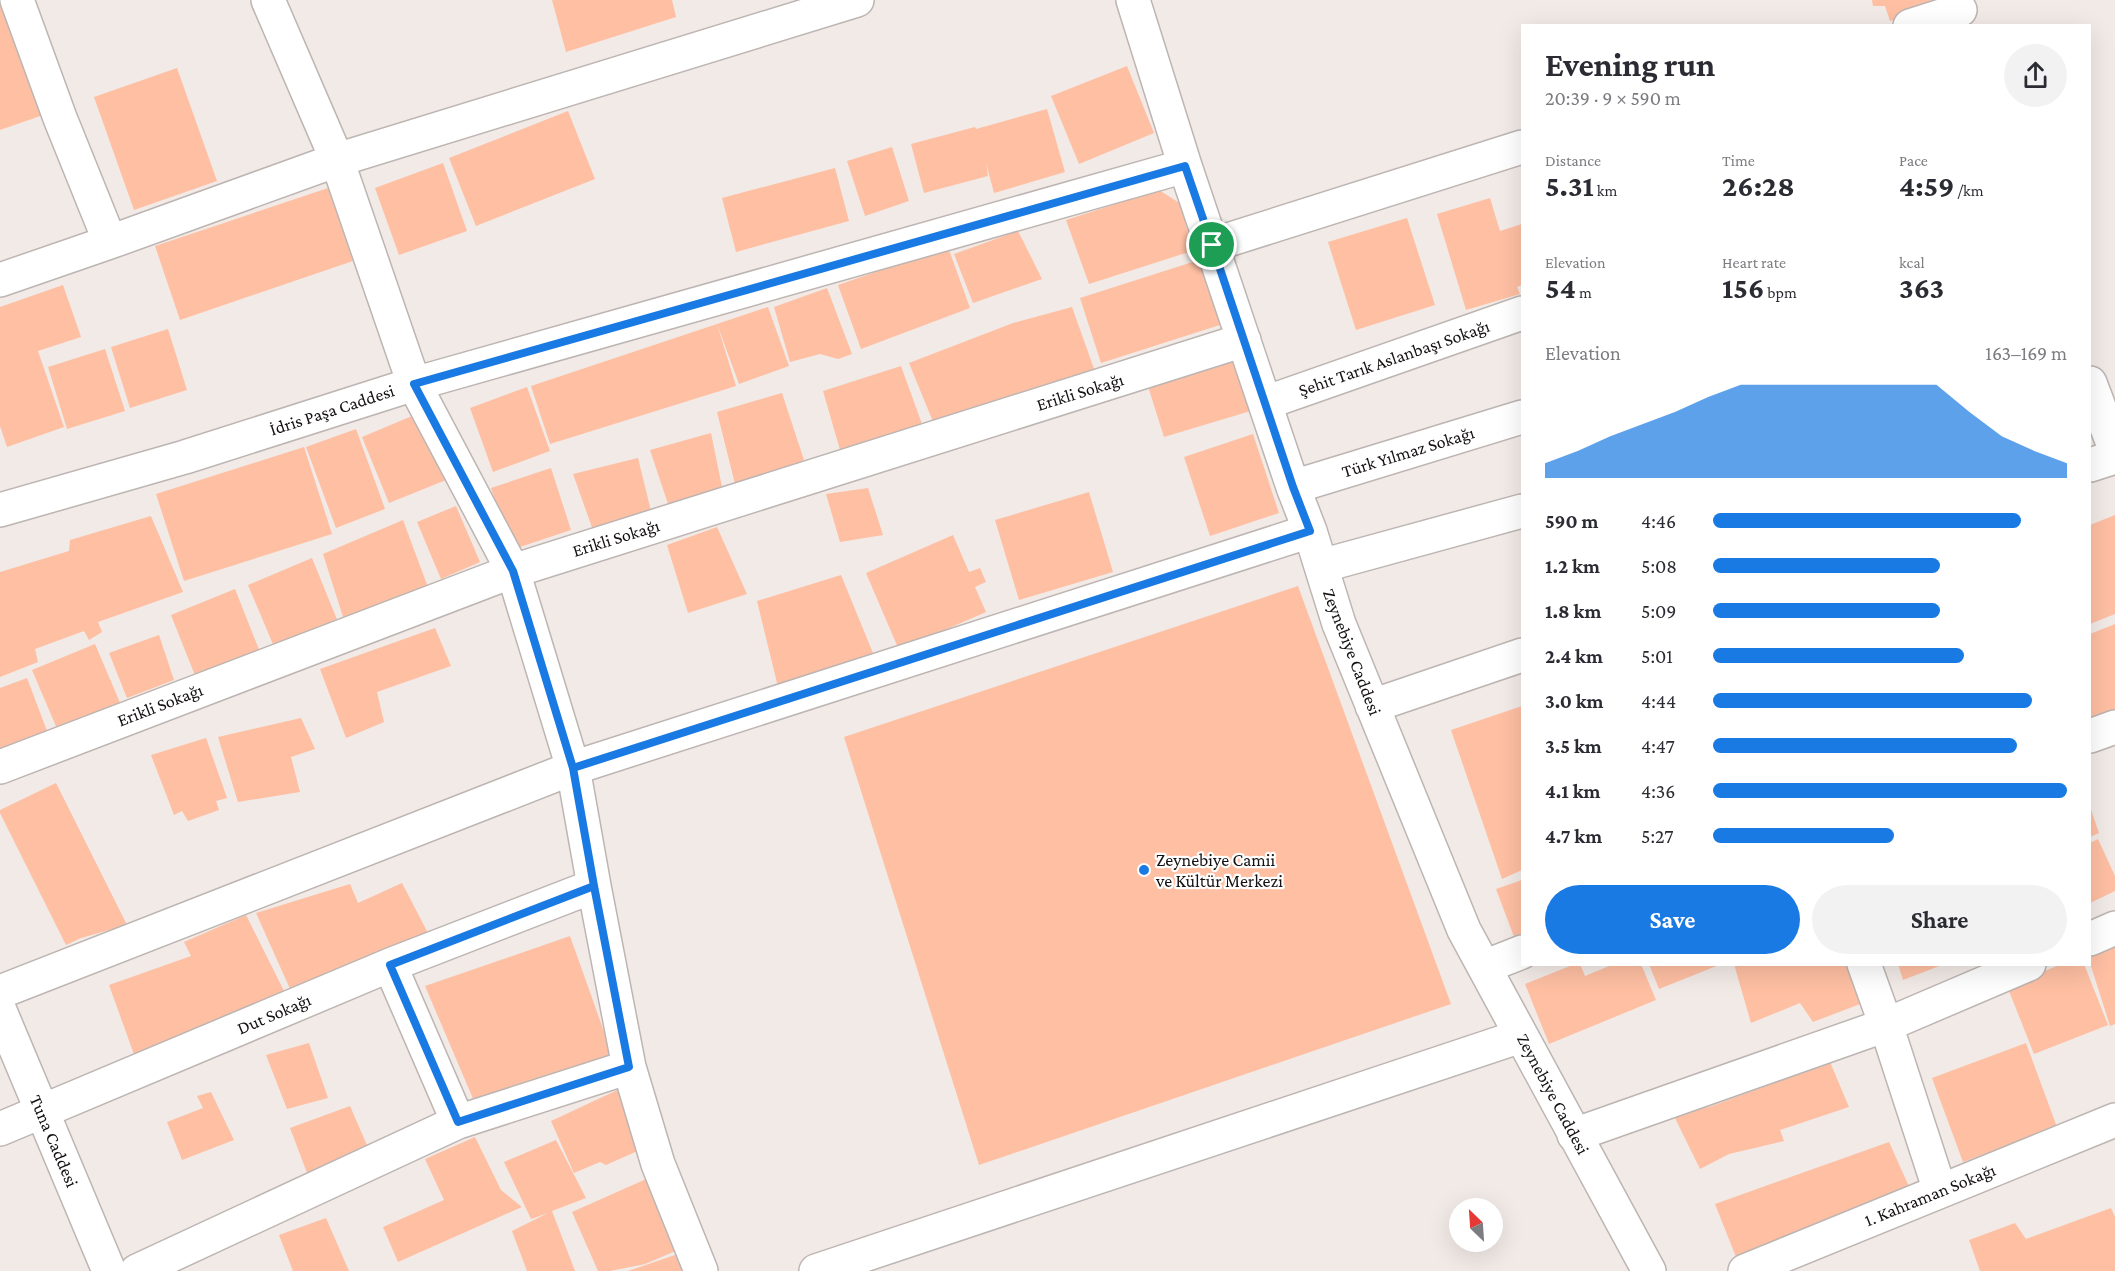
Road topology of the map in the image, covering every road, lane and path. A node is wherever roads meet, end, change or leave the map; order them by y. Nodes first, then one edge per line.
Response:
1 (17, 0) edge
2 (268, 0) edge
3 (857, 0) edge
4 (1133, 0) edge
5 (1961, 12) edge
6 (1917, 24) edge
7 (1521, 147) edge
8 (337, 160) junction
9 (1185, 166) junction
10 (110, 242) junction
11 (1212, 245) junction
12 (0, 280) edge
13 (1521, 313) edge
14 (1244, 340) junction
15 (414, 384) junction
16 (2099, 388) edge
17 (1265, 403) junction
18 (1521, 417) edge
19 (2115, 449) edge
20 (2115, 457) edge
21 (2091, 465) edge
22 (1293, 487) junction
23 (0, 510) edge
24 (1521, 511) edge
25 (1310, 531) junction
26 (1320, 566) junction
27 (513, 571) junction
28 (1521, 655) edge
29 (1372, 706) junction
30 (2115, 727) edge
31 (2091, 736) edge
32 (0, 767) edge
33 (573, 768) junction
34 (594, 886) junction
35 (2115, 928) edge
36 (2091, 939) edge
37 (1521, 952) edge
38 (390, 965) junction
39 (1865, 966) edge
40 (2024, 966) edge
41 (1484, 967) junction
42 (0, 992) edge
43 (0, 1011) edge
44 (1886, 1025) junction
45 (1521, 1036) junction
46 (629, 1067) junction
47 (41, 1111) junction
48 (2115, 1120) edge
49 (458, 1122) junction
50 (0, 1129) edge
51 (1574, 1136) junction
52 (1940, 1191) junction
53 (109, 1271) edge
54 (137, 1271) edge
55 (701, 1271) edge
56 (816, 1271) edge
57 (1649, 1271) edge
58 (1745, 1271) edge

1 - 10 street
2 - 8 street
3 - 8 street
4 - 9 street, Zeynebiye Caddesi
5 - 6 street
7 - 11 street
8 - 10 street
8 - 15 street
9 - 11 street, Zeynebiye Caddesi
9 - 15 street, İdris Paşa Caddesi
10 - 12 street
11 - 14 street, Zeynebiye Caddesi
13 - 17 street, Şehit Tarık Aslanbaşı Sokağı
14 - 17 street, Zeynebiye Caddesi
14 - 27 street, Erikli Sokağı
15 - 23 street, İdris Paşa Caddesi
15 - 27 street
16 - 19 street
17 - 22 street, Zeynebiye Caddesi
18 - 22 street, Türk Yılmaz Sokağı
20 - 21 street
22 - 25 street, Zeynebiye Caddesi
24 - 26 street
25 - 26 street, Zeynebiye Caddesi
25 - 33 street
26 - 29 street, Zeynebiye Caddesi
27 - 32 street, Erikli Sokağı
27 - 33 street
28 - 29 street
29 - 41 street, Zeynebiye Caddesi
30 - 31 street
33 - 34 street
33 - 42 street
34 - 38 street, Dut Sokağı
34 - 46 street
35 - 36 street
37 - 41 street
38 - 47 street, Dut Sokağı
38 - 49 street
39 - 44 street
40 - 44 street
41 - 45 street, Zeynebiye Caddesi
43 - 47 street, Tuna Caddesi
44 - 51 street
44 - 52 street
45 - 51 street, Zeynebiye Caddesi
45 - 56 street
46 - 49 street
46 - 55 street
47 - 50 street, Dut Sokağı
47 - 53 street, Tuna Caddesi
48 - 52 street, 1. Kahraman Sokağı
49 - 54 street
51 - 57 street, Zeynebiye Caddesi
52 - 58 street, 1. Kahraman Sokağı

